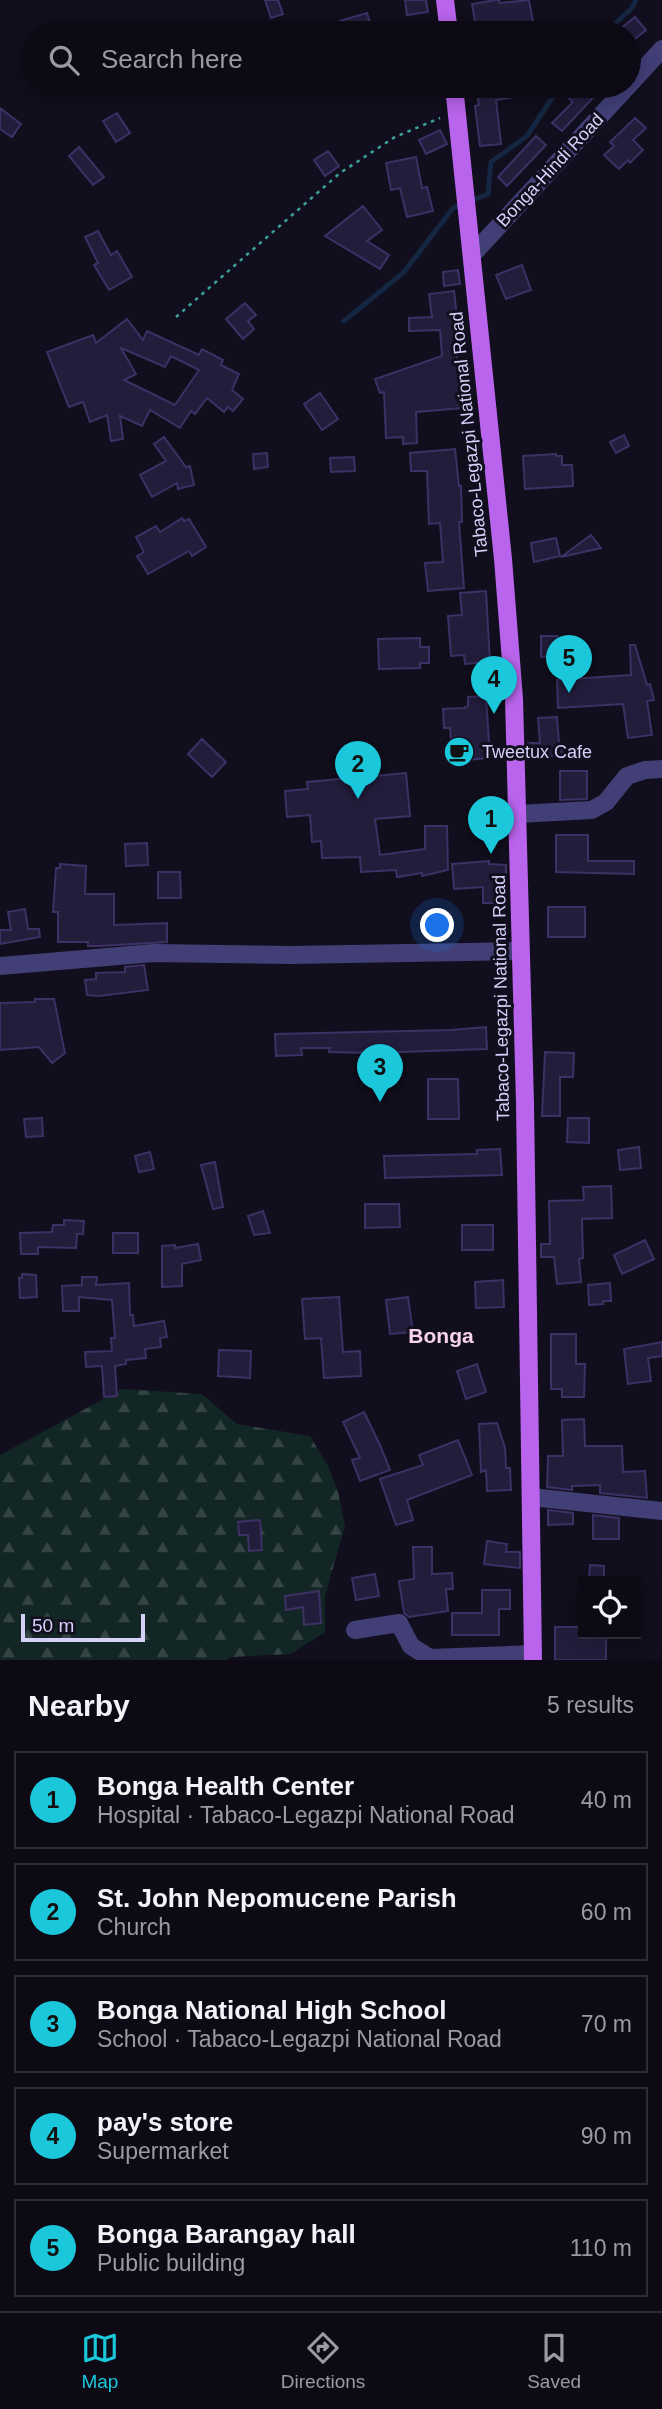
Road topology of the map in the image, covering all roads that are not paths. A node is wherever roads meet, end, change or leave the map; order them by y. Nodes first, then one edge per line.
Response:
1 (662, 49) edge
2 (641, 71) edge
3 (455, 98) edge
4 (616, 98) edge
5 (472, 255) junction
6 (662, 769) edge
7 (518, 814) junction
8 (521, 951) junction
9 (0, 967) edge
10 (530, 1497) junction
11 (662, 1511) edge
12 (355, 1630) dead end
13 (533, 1657) edge

1 - 2 street, Bonga-Hindi Road
3 - 5 main road, Tabaco-Legazpi National Road
4 - 5 street, Bonga-Hindi Road
5 - 7 main road, Tabaco-Legazpi National Road
6 - 7 street
7 - 8 main road, Tabaco-Legazpi National Road
8 - 9 street
8 - 10 main road, Tabaco-Legazpi National Road
10 - 11 street
10 - 13 main road, Tabaco-Legazpi National Road
12 - 13 street

